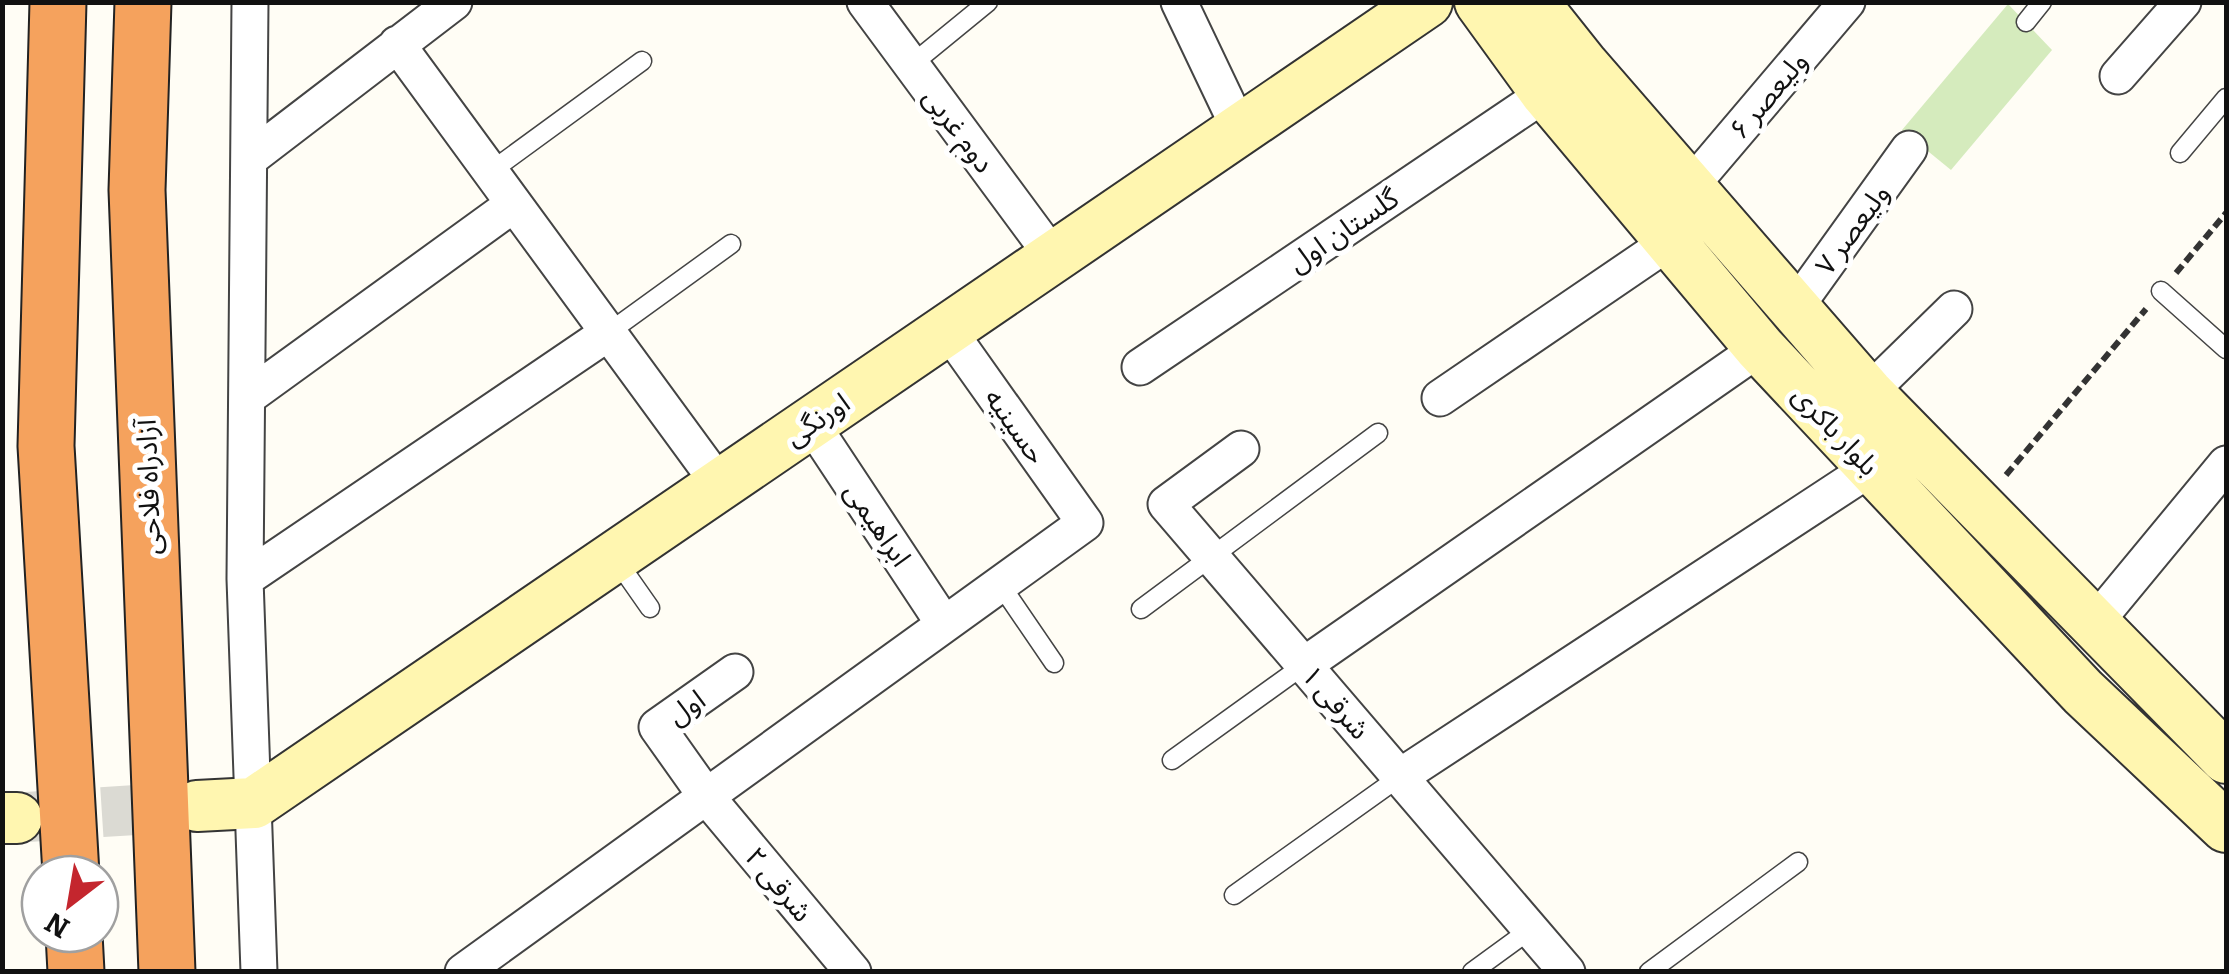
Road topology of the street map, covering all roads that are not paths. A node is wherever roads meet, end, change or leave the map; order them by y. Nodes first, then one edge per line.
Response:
1 (58, 2) edge
2 (144, 2) edge
3 (250, 2) edge
4 (454, 2) edge
5 (865, 2) edge
6 (988, 2) edge
7 (1179, 2) edge
8 (1427, 2) edge
9 (1480, 2) edge
10 (1533, 2) edge
11 (1847, 2) edge
12 (2042, 2) edge
13 (2184, 2) edge
14 (2026, 22) dead end
15 (397, 44) junction
16 (642, 61) dead end
17 (911, 65) junction
18 (2118, 76) dead end
19 (1546, 93) junction
20 (2226, 98) edge
21 (1240, 130) junction
22 (1909, 149) dead end
23 (2180, 153) dead end
24 (250, 159) junction
25 (490, 172) junction
26 (1689, 188) junction
27 (514, 204) junction
28 (1672, 240) junction
29 (731, 244) dead end
30 (1054, 258) junction
31 (1752, 260) junction
32 (2161, 291) road end
33 (1716, 293) junction
34 (1794, 309) junction
35 (1954, 309) dead end
36 (948, 330) junction
37 (608, 333) junction
38 (1760, 348) junction
39 (2226, 348) edge
40 (1140, 367) dead end
41 (1868, 393) junction
42 (249, 396) junction
43 (1440, 398) dead end
44 (811, 424) junction
45 (1378, 433) dead end
46 (1241, 448) dead end
47 (2226, 464) edge
48 (1871, 468) junction
49 (720, 486) junction
50 (614, 557) junction
51 (1210, 557) junction
52 (246, 579) junction
53 (1000, 584) junction
54 (650, 608) dead end
55 (1141, 609) dead end
56 (944, 624) junction
57 (2092, 625) junction
58 (1054, 663) dead end
59 (1304, 666) junction
60 (735, 672) dead end
61 (2226, 758) edge
62 (1172, 760) dead end
63 (1402, 776) junction
64 (706, 796) junction
65 (254, 803) junction
66 (197, 806) tunnel mouth
67 (2226, 827) edge
68 (70, 854) edge
69 (1798, 862) dead end
70 (1234, 895) dead end
71 (1531, 929) junction
72 (166, 972) edge
73 (259, 972) edge
74 (462, 972) edge
75 (853, 972) edge
76 (1472, 972) edge
77 (1567, 972) edge
78 (1649, 972) edge

1 - 68 highway
2 - 72 highway, آزادراه فلاحی
3 - 24 street
4 - 15 street
5 - 17 street, دوم غربی
6 - 17 lane
7 - 21 street
8 - 21 street, اورنگی
9 - 19 street, بلوار باکری
10 - 26 street, بلوار باکری
11 - 26 street, ولیعصر ۶
12 - 14 lane
13 - 18 street
15 - 24 street
15 - 25 street
16 - 25 lane
17 - 30 street, دوم غربی
19 - 28 street, بلوار باکری
19 - 40 street, گلستان اول
20 - 23 lane
21 - 30 street, اورنگی
22 - 34 street, ولیعصر ۷
24 - 42 street
25 - 27 street
26 - 31 street, بلوار باکری
27 - 37 street
27 - 42 street
28 - 33 street, بلوار باکری
28 - 43 street
29 - 37 lane
30 - 36 street, اورنگی
31 - 33 street
31 - 34 street, بلوار باکری
32 - 39 lane
33 - 38 street, بلوار باکری
34 - 41 street, بلوار باکری
35 - 41 street
36 - 44 street, اورنگی
36 - 53 street, حسینیه
37 - 49 street
37 - 52 street
38 - 48 street, بلوار باکری
38 - 59 street
41 - 57 street, بلوار باکری
42 - 52 street
44 - 49 street, اورنگی
44 - 56 street, ابراهیمی
45 - 51 lane
46 - 51 street, ۱ شرقی
47 - 57 street
48 - 63 street
48 - 67 street, بلوار باکری
49 - 50 street, اورنگی
50 - 54 lane
50 - 65 street, اورنگی
51 - 55 lane
51 - 59 street, ۱ شرقی
52 - 65 street
53 - 56 street
53 - 58 lane
56 - 64 street
57 - 61 street, بلوار باکری
59 - 62 lane
59 - 63 street, ۱ شرقی
60 - 64 street, اول
63 - 70 lane
63 - 71 street, ۱ شرقی
64 - 74 street
64 - 75 street, ۲ شرقی
65 - 66 street
65 - 73 street
69 - 78 lane
71 - 76 lane
71 - 77 street, ۱ شرقی

